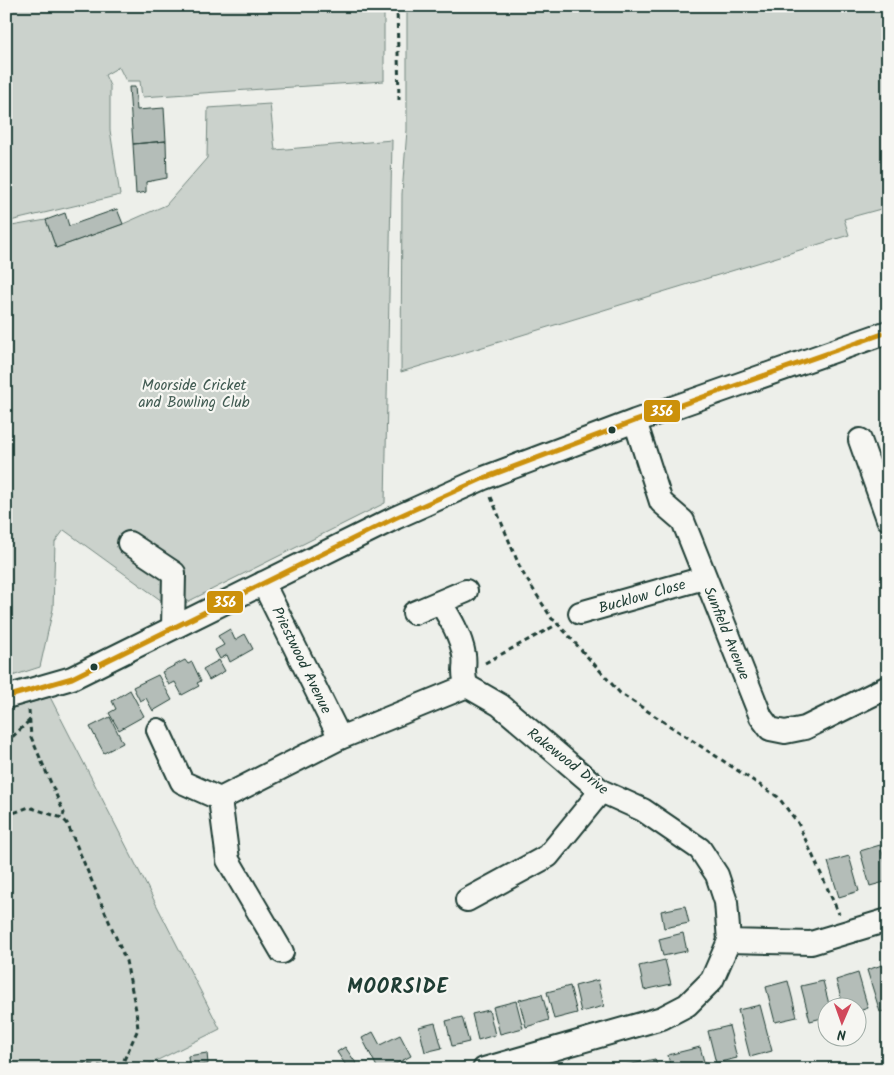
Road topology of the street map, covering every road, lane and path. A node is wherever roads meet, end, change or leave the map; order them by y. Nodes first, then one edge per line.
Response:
1 (396, 6) edge
2 (398, 100) dead end
3 (888, 332) edge
4 (635, 421) junction
5 (860, 440) dead end
6 (484, 478) junction
7 (888, 520) edge
8 (129, 543) dead end
9 (704, 578) junction
10 (263, 582) junction
11 (466, 591) dead end
12 (440, 602) junction
13 (414, 612) dead end
14 (580, 613) dead end
15 (558, 624) junction
16 (173, 628) junction
17 (465, 680) junction
18 (888, 687) edge
19 (13, 695) edge
20 (30, 719) junction
21 (158, 730) dead end
22 (340, 738) junction
23 (6, 743) edge
24 (601, 791) junction
25 (220, 799) junction
26 (6, 816) edge
27 (62, 818) junction
28 (467, 900) dead end
29 (888, 920) edge
30 (847, 932) junction
31 (729, 941) junction
32 (282, 952) dead end
33 (72, 1069) edge
34 (120, 1069) edge
35 (484, 1069) edge

1 - 2 path
3 - 4 street
4 - 6 street
4 - 9 street, Sunfield Avenue
5 - 7 street
6 - 10 street
6 - 15 path
8 - 16 street
9 - 14 street, Bucklow Close
9 - 18 street, Sunfield Avenue
10 - 16 street
10 - 22 street, Priestwood Avenue
11 - 12 street
12 - 13 street
12 - 17 street
15 - 17 path
15 - 30 path
16 - 19 street
17 - 22 street
17 - 24 street, Rakewood Drive
19 - 20 path
20 - 23 path
20 - 27 path
21 - 25 street
22 - 25 street
24 - 28 street
24 - 31 street, Rakewood Drive
25 - 32 street
26 - 27 path
27 - 34 path
29 - 30 street
30 - 31 street
31 - 35 street, Rakewood Drive
33 - 34 path

